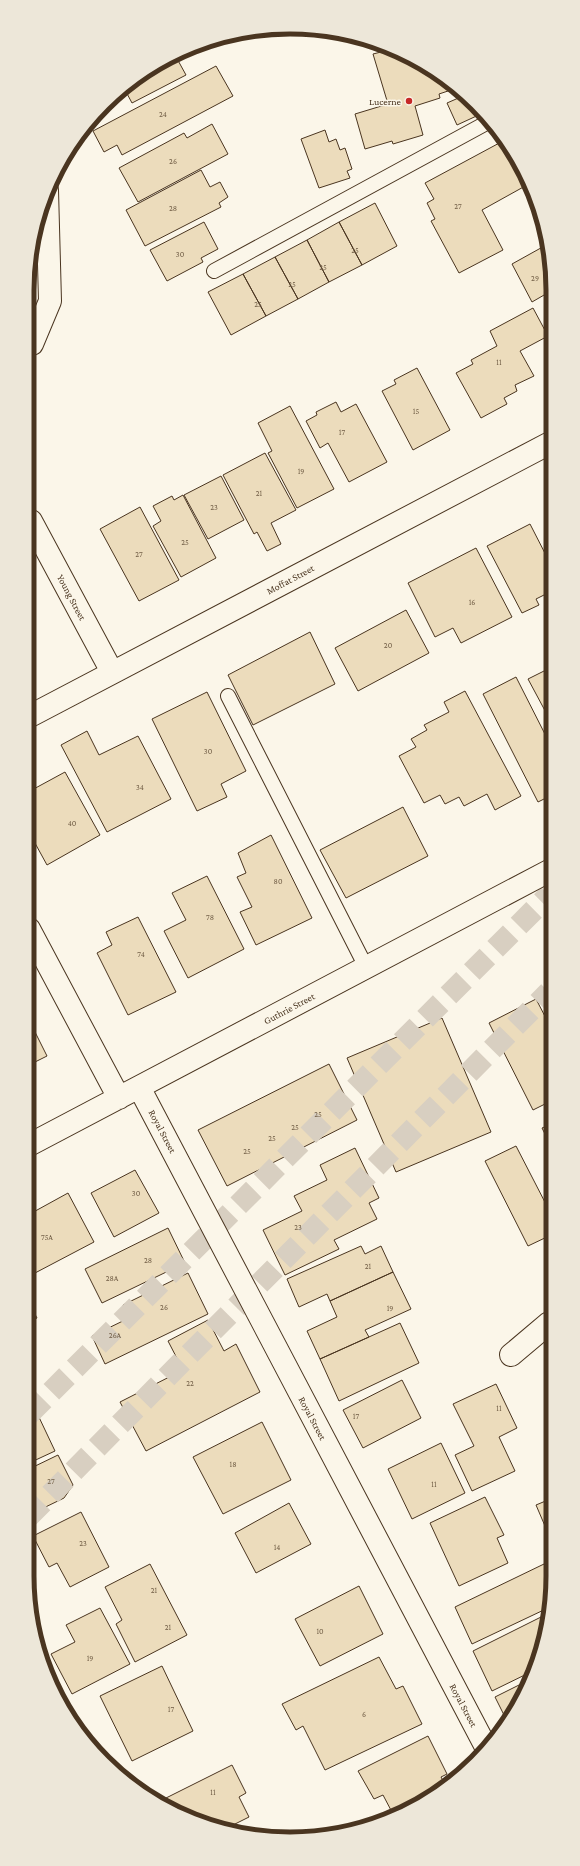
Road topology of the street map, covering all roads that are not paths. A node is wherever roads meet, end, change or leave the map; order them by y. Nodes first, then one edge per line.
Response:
1 (485, 124) edge
2 (48, 210) edge
3 (214, 271) dead end
4 (34, 339) edge
5 (546, 445) edge
6 (34, 527) edge
7 (112, 672) junction
8 (228, 696) dead end
9 (34, 714) edge
10 (546, 873) edge
11 (34, 937) edge
12 (366, 967) junction
13 (139, 1088) junction
14 (119, 1098) junction
15 (34, 1142) edge
16 (546, 1325) edge
17 (511, 1355) dead end
18 (484, 1743) edge

1 - 3 lane
2 - 4 street
5 - 7 street, Moffat Street
6 - 7 street, Young Street
7 - 9 street, Moffat Street
8 - 12 lane
10 - 12 street, Guthrie Street
11 - 14 street
12 - 13 street, Guthrie Street
13 - 14 street, Guthrie Street
13 - 18 street, Royal Street
14 - 15 street, Guthrie Street
16 - 17 street

